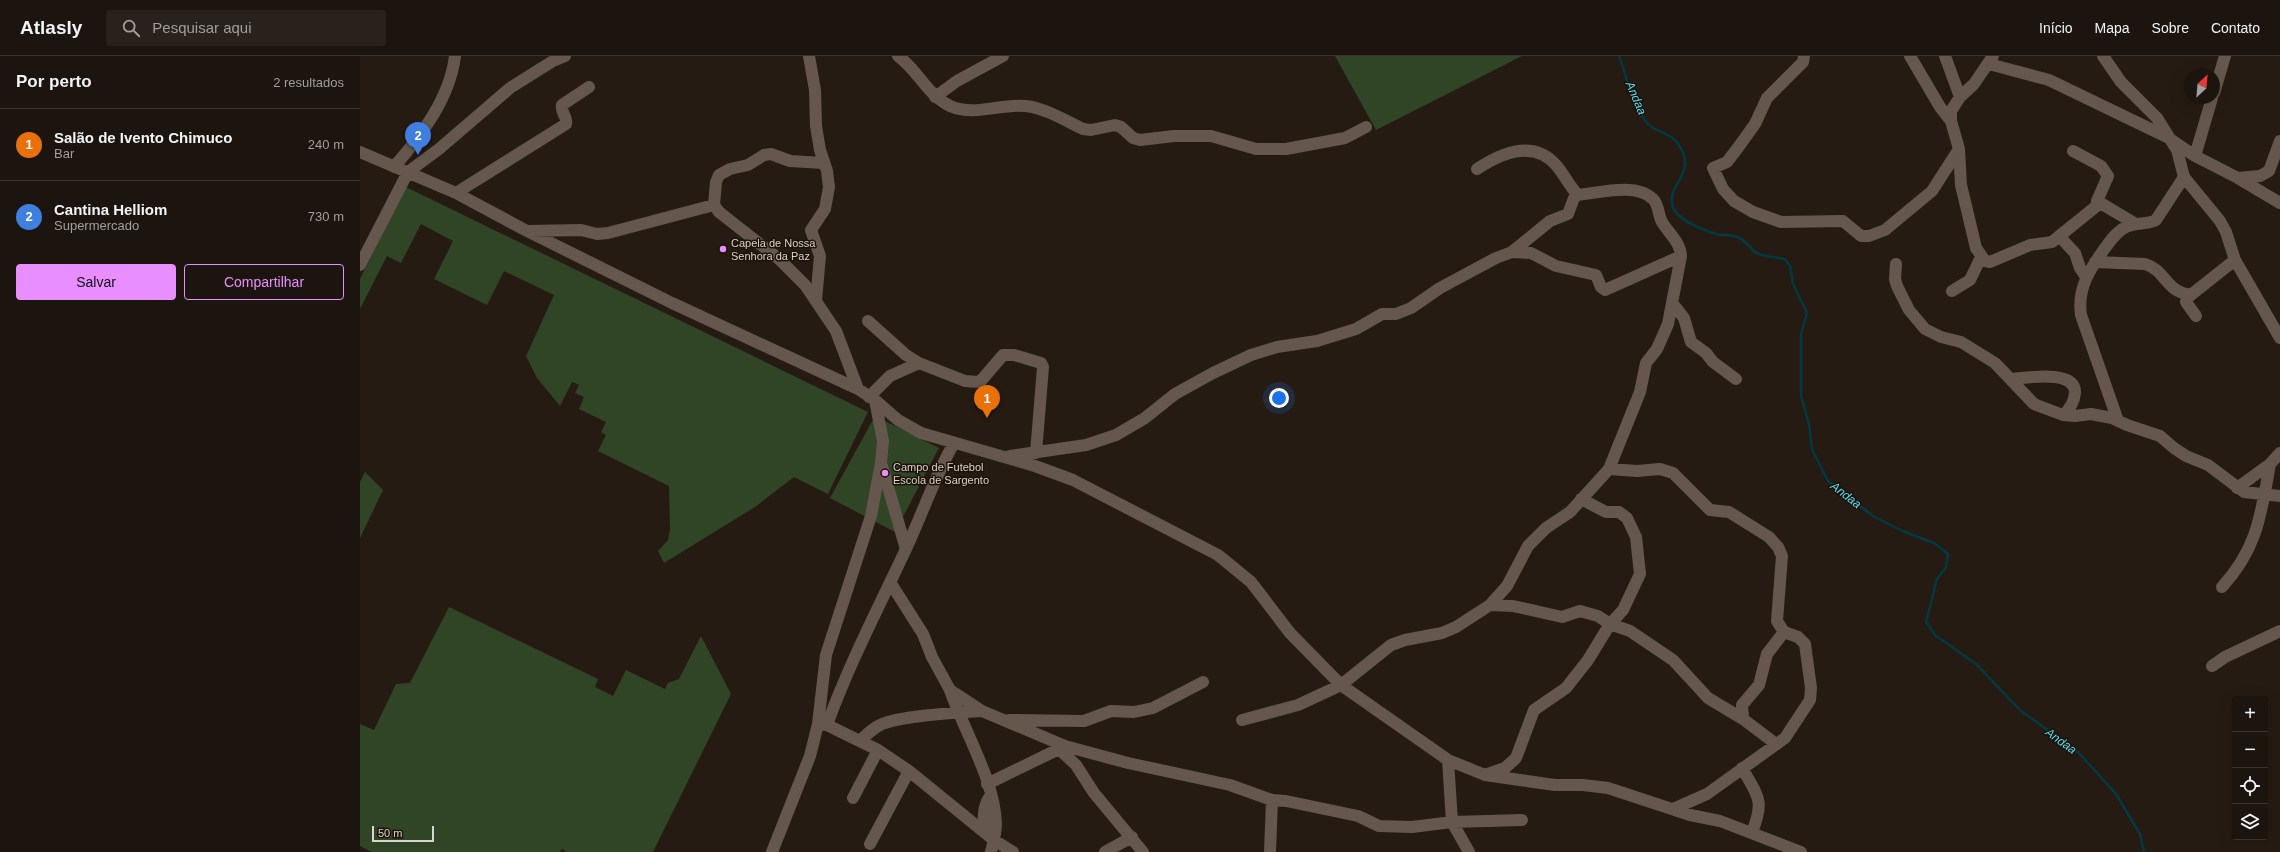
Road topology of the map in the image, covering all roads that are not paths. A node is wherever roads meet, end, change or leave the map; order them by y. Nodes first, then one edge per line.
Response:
1 (455, 56) edge
2 (565, 56) edge
3 (809, 56) edge
4 (1003, 56) edge
5 (1910, 56) edge
6 (1945, 56) edge
7 (2103, 56) edge
8 (2225, 56) edge
9 (904, 58) edge
10 (1806, 58) edge
11 (1991, 60) edge
12 (2220, 73) edge
13 (588, 87) dead end
14 (935, 97) junction
15 (1960, 97) junction
16 (2210, 104) edge
17 (2144, 107) junction
18 (1951, 121) junction
19 (2136, 123) junction
20 (1366, 127) dead end
21 (2167, 137) junction
22 (2280, 141) edge
23 (1959, 149) junction
24 (2073, 151) dead end
25 (362, 156) edge
26 (2195, 156) junction
27 (823, 163) junction
28 (394, 167) junction
29 (1477, 169) dead end
30 (408, 172) junction
31 (2260, 176) junction
32 (2184, 177) junction
33 (2238, 178) junction
34 (2258, 192) junction
35 (456, 193) junction
36 (1578, 195) junction
37 (2280, 203) edge
38 (2099, 204) junction
39 (714, 205) junction
40 (2134, 224) junction
41 (527, 231) junction
42 (2059, 236) junction
43 (1512, 252) junction
44 (1681, 256) junction
45 (1981, 257) junction
46 (2235, 260) junction
47 (2095, 262) junction
48 (1896, 264) dead end
49 (360, 265) edge
50 (2086, 277) junction
51 (1952, 291) dead end
52 (2190, 295) junction
53 (816, 301) junction
54 (1673, 304) junction
55 (2196, 316) dead end
56 (868, 321) dead end
57 (2280, 338) edge
58 (919, 363) junction
59 (1736, 379) dead end
60 (2011, 379) junction
61 (858, 389) junction
62 (872, 398) junction
63 (2063, 415) junction
64 (2118, 421) junction
65 (954, 444) junction
66 (1036, 453) junction
67 (2280, 453) edge
68 (1005, 456) junction
69 (881, 463) junction
70 (2270, 464) junction
71 (1609, 469) junction
72 (2237, 488) junction
73 (2264, 495) junction
74 (2280, 496) edge
75 (1581, 499) junction
76 (906, 549) junction
77 (890, 582) junction
78 (2222, 587) dead end
79 (1490, 604) junction
80 (1610, 624) junction
81 (2280, 631) edge
82 (1784, 632) junction
83 (2212, 666) dead end
84 (1203, 682) dead end
85 (1340, 685) junction
86 (950, 690) junction
87 (982, 711) junction
88 (958, 713) junction
89 (998, 719) junction
90 (1743, 719) junction
91 (1242, 720) dead end
92 (822, 725) junction
93 (860, 741) junction
94 (1776, 744) junction
95 (1062, 747) junction
96 (878, 750) junction
97 (1448, 760) junction
98 (1742, 768) junction
99 (909, 771) junction
100 (1485, 775) junction
101 (987, 784) junction
102 (853, 798) dead end
103 (1272, 800) junction
104 (1673, 809) junction
105 (1522, 820) dead end
106 (1452, 822) junction
107 (1752, 832) junction
108 (1132, 838) junction
109 (990, 842) edge
110 (870, 844) dead end
111 (772, 852) edge
112 (1013, 852) edge
113 (1105, 852) edge
114 (1143, 852) edge
115 (1270, 852) edge
116 (1469, 852) edge
117 (1801, 852) edge

1 - 28 street
2 - 30 street
3 - 27 street
4 - 14 street
5 - 18 street
6 - 15 street
7 - 17 street
8 - 12 street
9 - 14 street
10 - 23 street
11 - 15 street
11 - 19 street
13 - 35 street
14 - 20 street
15 - 18 street
16 - 26 street
17 - 19 street
17 - 21 street
18 - 23 street
19 - 21 street
21 - 26 street
21 - 32 street
22 - 31 street
23 - 45 street
24 - 38 street
25 - 28 street
26 - 33 street
27 - 39 street
27 - 53 street
28 - 30 street
29 - 36 street
30 - 35 street
30 - 49 street
31 - 33 street
31 - 34 street
32 - 40 street
32 - 46 street
33 - 34 street
34 - 37 street
35 - 41 street
36 - 43 street
36 - 44 street
38 - 40 street
38 - 42 street
39 - 41 street
39 - 53 street
40 - 47 street
41 - 61 street
42 - 45 street
42 - 50 street
43 - 44 street
43 - 66 street
44 - 54 street
45 - 51 street
46 - 52 street
46 - 57 street
47 - 50 street
47 - 52 street
48 - 60 street
50 - 64 street
52 - 55 street
53 - 61 street
54 - 59 street
54 - 71 street
56 - 58 street
58 - 62 street
58 - 66 street
60 - 63 street
60 - 63 street
61 - 62 street
62 - 65 street
62 - 69 street
63 - 64 street
64 - 72 street
65 - 68 street
65 - 76 street
66 - 68 street
67 - 70 street
68 - 85 street
69 - 76 street
69 - 92 street
70 - 72 street
70 - 73 street
71 - 75 street
71 - 82 street
72 - 73 street
73 - 74 street
73 - 78 street
75 - 79 street
75 - 80 street
76 - 77 street
77 - 86 street
77 - 92 street
79 - 80 street
79 - 85 street
80 - 90 street
80 - 100 street
81 - 83 street
82 - 90 street
82 - 94 street
84 - 89 street
85 - 91 street
85 - 97 street
86 - 87 street
86 - 88 street
87 - 88 street
87 - 89 street
88 - 93 street
88 - 101 street
89 - 95 street
90 - 94 street
92 - 93 street
92 - 111 street
93 - 96 street
94 - 98 street
95 - 101 street
95 - 103 street
95 - 108 street
96 - 99 street
96 - 102 street
97 - 100 street
97 - 106 street
98 - 104 street
98 - 107 street
99 - 109 street
99 - 110 street
100 - 104 street
101 - 109 street
103 - 106 street
103 - 115 street
104 - 107 street
105 - 106 street
106 - 116 street
107 - 117 street
108 - 113 street
108 - 114 street
109 - 112 street

